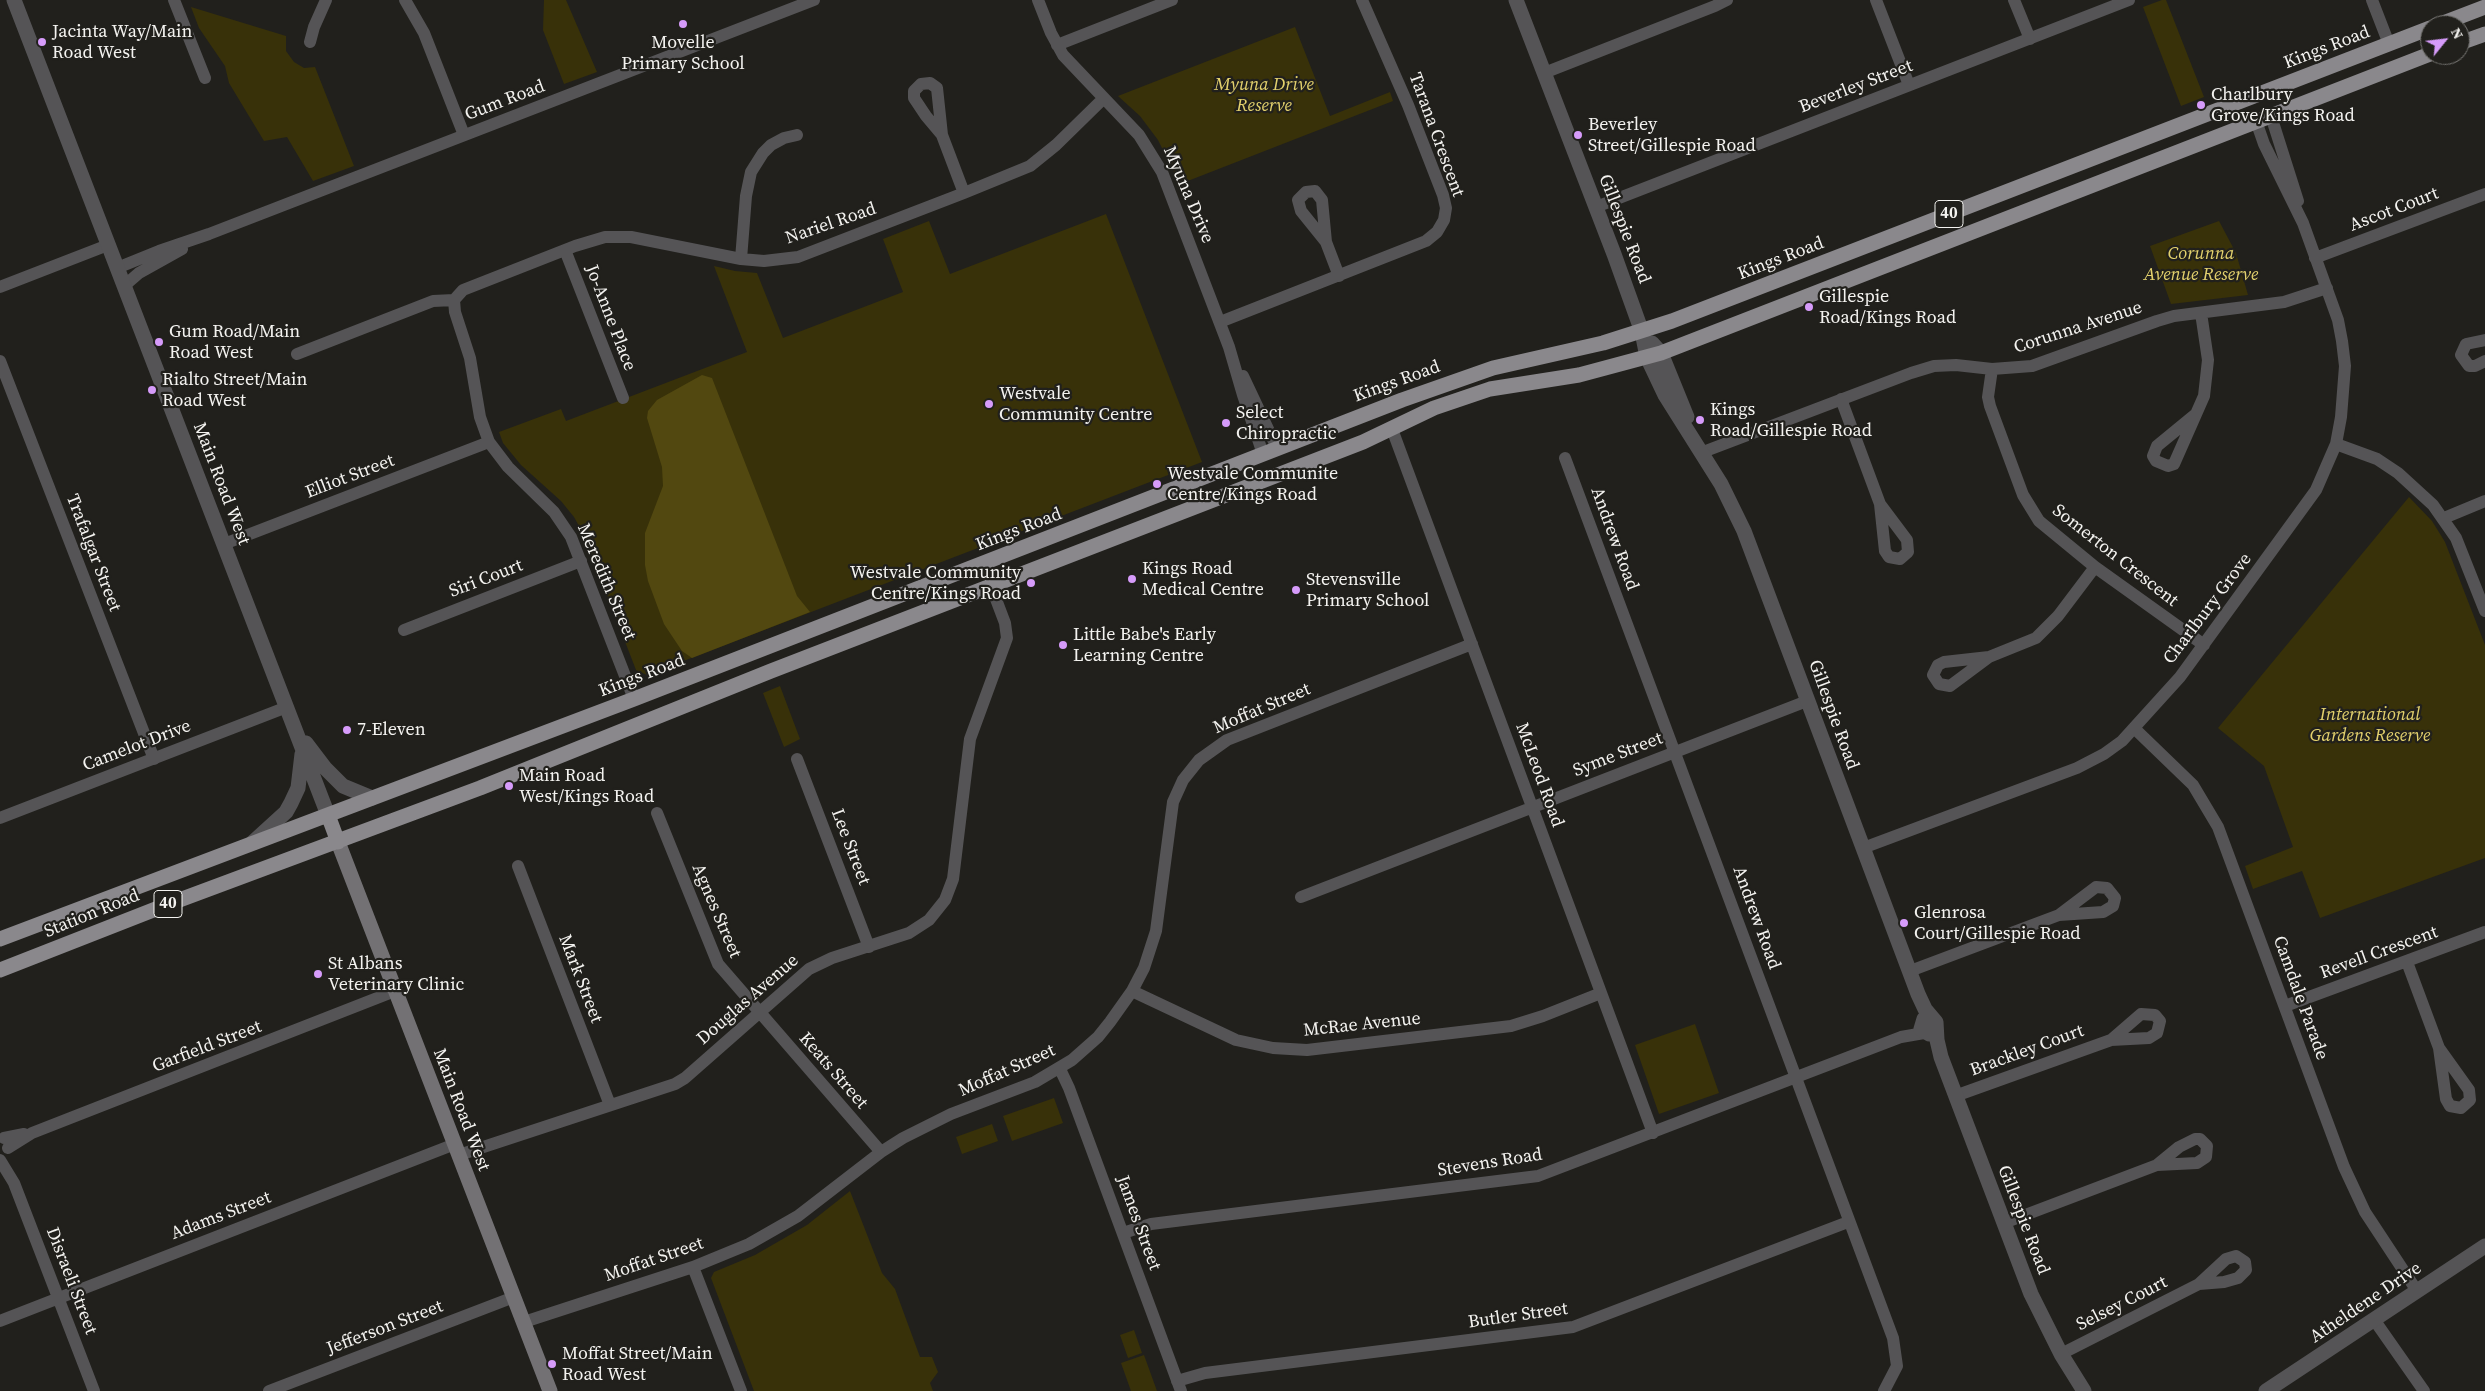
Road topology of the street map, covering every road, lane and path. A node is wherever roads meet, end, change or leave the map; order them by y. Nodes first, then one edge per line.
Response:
1 (14, 0) edge
2 (174, 0) edge
3 (326, 0) edge
4 (405, 0) edge
5 (814, 0) edge
6 (1038, 0) edge
7 (1172, 0) edge
8 (1362, 0) edge
9 (1516, 0) edge
10 (1727, 0) edge
11 (1876, 0) edge
12 (2014, 0) edge
13 (2129, 0) edge
14 (2372, 0) edge
15 (2485, 7) edge
16 (2464, 15) edge
17 (2420, 32) edge
18 (2485, 34) edge
19 (2030, 39) junction
20 (2470, 39) edge
21 (310, 42) dead end
22 (2389, 44) junction
23 (1056, 45) junction
24 (2420, 58) edge
25 (2398, 66) junction
26 (1544, 73) junction
27 (204, 78) dead end
28 (1909, 86) junction
29 (2255, 96) junction
30 (1104, 98) junction
31 (2270, 116) junction
32 (2256, 121) junction
33 (464, 135) junction
34 (797, 135) dead end
35 (942, 135) dead end
36 (964, 194) junction
37 (2485, 194) edge
38 (1596, 207) junction
39 (2303, 223) junction
40 (209, 234) junction
41 (1326, 242) dead end
42 (108, 245) junction
43 (565, 250) junction
44 (2316, 258) junction
45 (741, 259) junction
46 (117, 268) junction
47 (1339, 276) junction
48 (124, 286) junction
49 (0, 287) edge
50 (2327, 288) junction
51 (454, 300) junction
52 (2201, 313) junction
53 (1220, 322) junction
54 (1642, 332) junction
55 (2485, 340) edge
56 (296, 354) dead end
57 (1654, 355) junction
58 (0, 360) edge
59 (2485, 361) edge
60 (1992, 369) junction
61 (623, 398) dead end
62 (1841, 399) junction
63 (2196, 414) dead end
64 (1392, 429) junction
65 (489, 442) junction
66 (2336, 444) junction
67 (1270, 451) junction
68 (1703, 452) junction
69 (1565, 458) dead end
70 (1282, 474) junction
71 (2485, 500) edge
72 (1880, 504) dead end
73 (2444, 518) junction
74 (224, 544) junction
75 (581, 561) junction
76 (982, 564) junction
77 (2094, 567) junction
78 (991, 586) junction
79 (2485, 611) edge
80 (404, 630) dead end
81 (1472, 644) junction
82 (2204, 645) junction
83 (1989, 657) dead end
84 (634, 699) junction
85 (1807, 700) junction
86 (287, 707) junction
87 (293, 722) junction
88 (644, 722) junction
89 (2135, 729) junction
90 (302, 748) junction
91 (1675, 752) junction
92 (154, 759) junction
93 (797, 759) dead end
94 (372, 798) junction
95 (1532, 808) junction
96 (657, 813) dead end
97 (328, 815) junction
98 (0, 818) edge
99 (338, 842) junction
100 (251, 844) junction
101 (1863, 848) junction
102 (518, 866) dead end
103 (1301, 897) dead end
104 (2059, 916) dead end
105 (2485, 932) edge
106 (0, 939) edge
107 (870, 947) junction
108 (2406, 962) junction
109 (0, 970) edge
110 (1910, 971) junction
111 (395, 991) junction
112 (1132, 991) junction
113 (1601, 994) junction
114 (2285, 1006) junction
115 (759, 1013) junction
116 (1927, 1027) junction
117 (2111, 1040) dead end
118 (2439, 1048) dead end
119 (1060, 1068) junction
120 (1796, 1077) junction
121 (1956, 1096) junction
122 (610, 1105) junction
123 (1653, 1133) junction
124 (2, 1145) edge
125 (457, 1150) junction
126 (881, 1152) junction
127 (2157, 1165) dead end
128 (1848, 1222) junction
129 (2004, 1223) junction
130 (1123, 1233) junction
131 (2485, 1247) edge
132 (693, 1267) junction
133 (2199, 1284) dead end
134 (2418, 1291) junction
135 (514, 1297) junction
136 (60, 1298) junction
137 (0, 1321) edge
138 (2375, 1321) junction
139 (524, 1322) junction
140 (2061, 1354) junction
141 (1179, 1386) edge
142 (2421, 1390) edge
143 (94, 1391) edge
144 (269, 1391) edge
145 (550, 1391) edge
146 (741, 1391) edge
147 (1884, 1391) edge
148 (2084, 1391) edge
149 (2266, 1391) edge

1 - 42 street, Main Road West
2 - 27 street
3 - 21 street
4 - 33 street
5 - 33 street, Gum Road
6 - 23 street, Myuna Drive
7 - 23 street
8 - 47 street, Tarana Crescent
9 - 26 street, Gillespie Road
10 - 26 street
11 - 28 street
12 - 19 street
13 - 19 street, Beverley Street
14 - 22 street
15 - 16 main road
17 - 22 main road, Kings Road / 40
18 - 20 main road
19 - 28 street, Beverley Street
22 - 25 main road
22 - 29 main road, Kings Road / 40
23 - 30 street, Myuna Drive
24 - 25 main road, Kings Road / 40
25 - 31 main road, Kings Road / 40
26 - 38 street, Gillespie Road
28 - 38 street, Beverley Street
29 - 31 main road
29 - 32 main road
29 - 54 main road, Kings Road / 40
30 - 36 street, Nariel Road
30 - 53 street, Myuna Drive
31 - 32 main road, Kings Road / 40
31 - 39 street, Charlbury Grove
32 - 39 street, Charlbury Grove
32 - 57 main road, Kings Road / 40
33 - 40 street, Gum Road
34 - 45 street
35 - 36 street
36 - 45 street, Nariel Road
37 - 44 street, Ascot Court
38 - 54 street, Gillespie Road
39 - 44 street, Charlbury Grove
40 - 46 street, Gum Road
40 - 48 street, Gum Road
41 - 47 street
42 - 46 street, Main Road West
42 - 49 street
43 - 45 street, Nariel Road
43 - 51 street, Nariel Road
43 - 61 street, Jo-Anne Place
44 - 50 street, Charlbury Grove
46 - 48 street, Main Road West
47 - 53 street, Tarana Crescent
48 - 74 street, Main Road West
50 - 52 street, Corunna Avenue
50 - 66 street, Charlbury Grove
51 - 56 street
51 - 65 street, Meredith Street
52 - 60 street, Corunna Avenue
52 - 63 street
53 - 67 street, Myuna Drive
54 - 57 street, Gillespie Road
54 - 67 main road, Kings Road / 40
55 - 59 street
57 - 64 main road, Kings Road / 40
57 - 68 street, Gillespie Road
58 - 92 street, Trafalgar Street
60 - 62 street, Corunna Avenue
60 - 77 street, Somerton Crescent
62 - 68 street, Corunna Avenue
62 - 72 street
64 - 70 main road, Kings Road / 40
64 - 81 street, McLeod Road
65 - 74 street, Elliot Street
65 - 75 street, Meredith Street
66 - 73 street
66 - 82 street, Charlbury Grove
67 - 70 main road
67 - 76 main road, Kings Road / 40
68 - 85 street, Gillespie Road
69 - 91 street, Andrew Road
70 - 78 main road, Kings Road / 40
71 - 73 street
73 - 79 street
74 - 86 street, Main Road West
75 - 80 street, Siri Court
75 - 84 street, Meredith Street
76 - 78 main road
76 - 84 main road, Kings Road / 40
77 - 82 street, Somerton Crescent
77 - 83 street
78 - 88 main road, Kings Road / 40
78 - 107 street, Douglas Avenue
81 - 95 street, McLeod Road
81 - 112 street, Moffat Street
82 - 89 street, Charlbury Grove
84 - 88 main road
84 - 94 main road, Kings Road / 40
85 - 91 street, Syme Street
85 - 101 street, Gillespie Road
86 - 87 street, Main Road West
86 - 92 street, Camelot Drive
87 - 90 street, Main Road West
87 - 94 street
88 - 99 main road, Kings Road / 40
89 - 101 street, Charlbury Grove
89 - 114 street, Camdale Parade
90 - 97 street, Main Road West
90 - 100 street
91 - 95 street, Syme Street
91 - 120 street, Andrew Road
92 - 98 street, Camelot Drive
93 - 107 street, Lee Street
94 - 97 main road, Kings Road / 40
95 - 103 street, Syme Street
95 - 113 street, McLeod Road
96 - 115 street, Agnes Street
97 - 99 main road
97 - 100 main road, Station Road / 40
99 - 109 main road, Station Road / 40
99 - 111 main road, Main Road West
100 - 106 main road, Station Road / 40
101 - 110 street, Gillespie Road
102 - 122 street, Mark Street
104 - 110 street
105 - 108 street, Revell Crescent
107 - 115 street, Douglas Avenue
108 - 114 street, Revell Crescent
108 - 118 street
110 - 116 street, Gillespie Road
111 - 124 street, Garfield Street
111 - 125 main road, Main Road West
112 - 113 street, McRae Avenue
112 - 119 street, Moffat Street
113 - 123 street, McLeod Road
114 - 134 street, Camdale Parade
115 - 122 street, Douglas Avenue
115 - 126 street, Keats Street
116 - 120 street, Stevens Road
116 - 121 street, Gillespie Road
117 - 121 street, Brackley Court
119 - 126 street, Moffat Street
119 - 130 street, James Street
120 - 123 street, Stevens Road
120 - 128 street, Andrew Road
121 - 129 street, Gillespie Road
122 - 125 street, Douglas Avenue
123 - 130 street, Stevens Road
124 - 136 street, Disraeli Street
125 - 135 main road, Main Road West
125 - 136 street, Adams Street
126 - 132 street, Moffat Street
127 - 129 street
128 - 141 street, Butler Street
128 - 147 street, Andrew Road
129 - 140 street, Gillespie Road
130 - 141 street, James Street
131 - 134 street, Atheldene Drive
132 - 139 street, Moffat Street
132 - 146 street
133 - 140 street, Selsey Court
134 - 138 street, Atheldene Drive
135 - 139 main road, Main Road West
135 - 144 street, Jefferson Street
136 - 137 street, Adams Street
136 - 143 street, Disraeli Street
138 - 142 street
138 - 149 street, Atheldene Drive
139 - 145 main road, Main Road West
140 - 148 street, Gillespie Road

